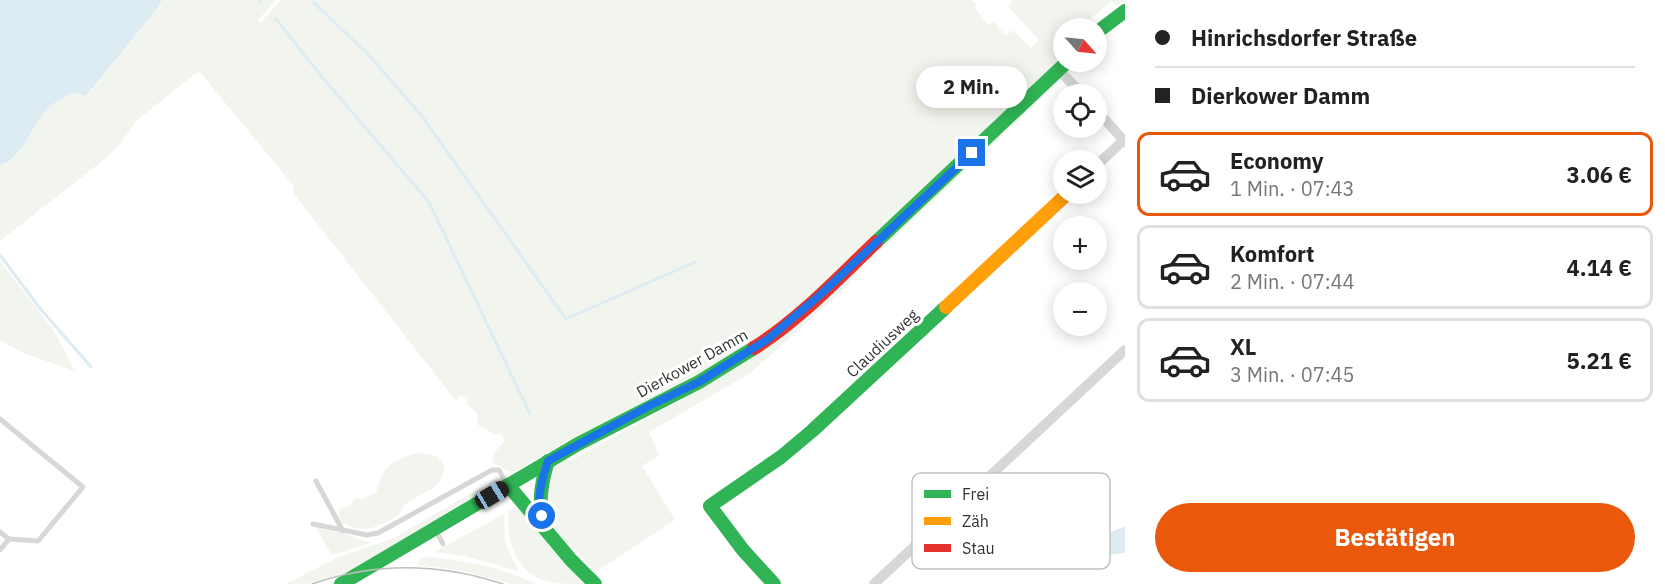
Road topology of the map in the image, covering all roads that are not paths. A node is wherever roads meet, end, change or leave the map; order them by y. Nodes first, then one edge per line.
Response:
1 (1125, 11) edge
2 (1107, 25) edge
3 (1057, 72) edge
4 (1107, 121) edge
5 (1125, 140) edge
6 (1107, 156) edge
7 (1056, 204) edge
8 (1125, 350) edge
9 (0, 419) edge
10 (548, 461) junction
11 (993, 473) edge
12 (316, 482) dead end
13 (508, 486) junction
14 (313, 524) dead end
15 (435, 529) junction
16 (343, 531) junction
17 (546, 531) junction
18 (0, 532) edge
19 (9, 539) junction
20 (443, 543) dead end
21 (912, 549) edge
22 (0, 550) edge
23 (341, 584) edge
24 (595, 584) edge
25 (774, 584) edge
26 (874, 584) edge

1 - 2 street
3 - 10 street, Dierkower Damm
4 - 5 street
5 - 6 street
7 - 25 street, Claudiusweg
8 - 11 street
9 - 19 lane
10 - 13 street, Dierkower Damm
10 - 17 street
12 - 16 lane
13 - 15 street, Dierkower Damm
13 - 16 lane
13 - 17 street
14 - 16 lane
15 - 20 lane
15 - 23 street, Dierkower Damm
17 - 24 street
18 - 19 lane
19 - 22 lane
21 - 26 street

